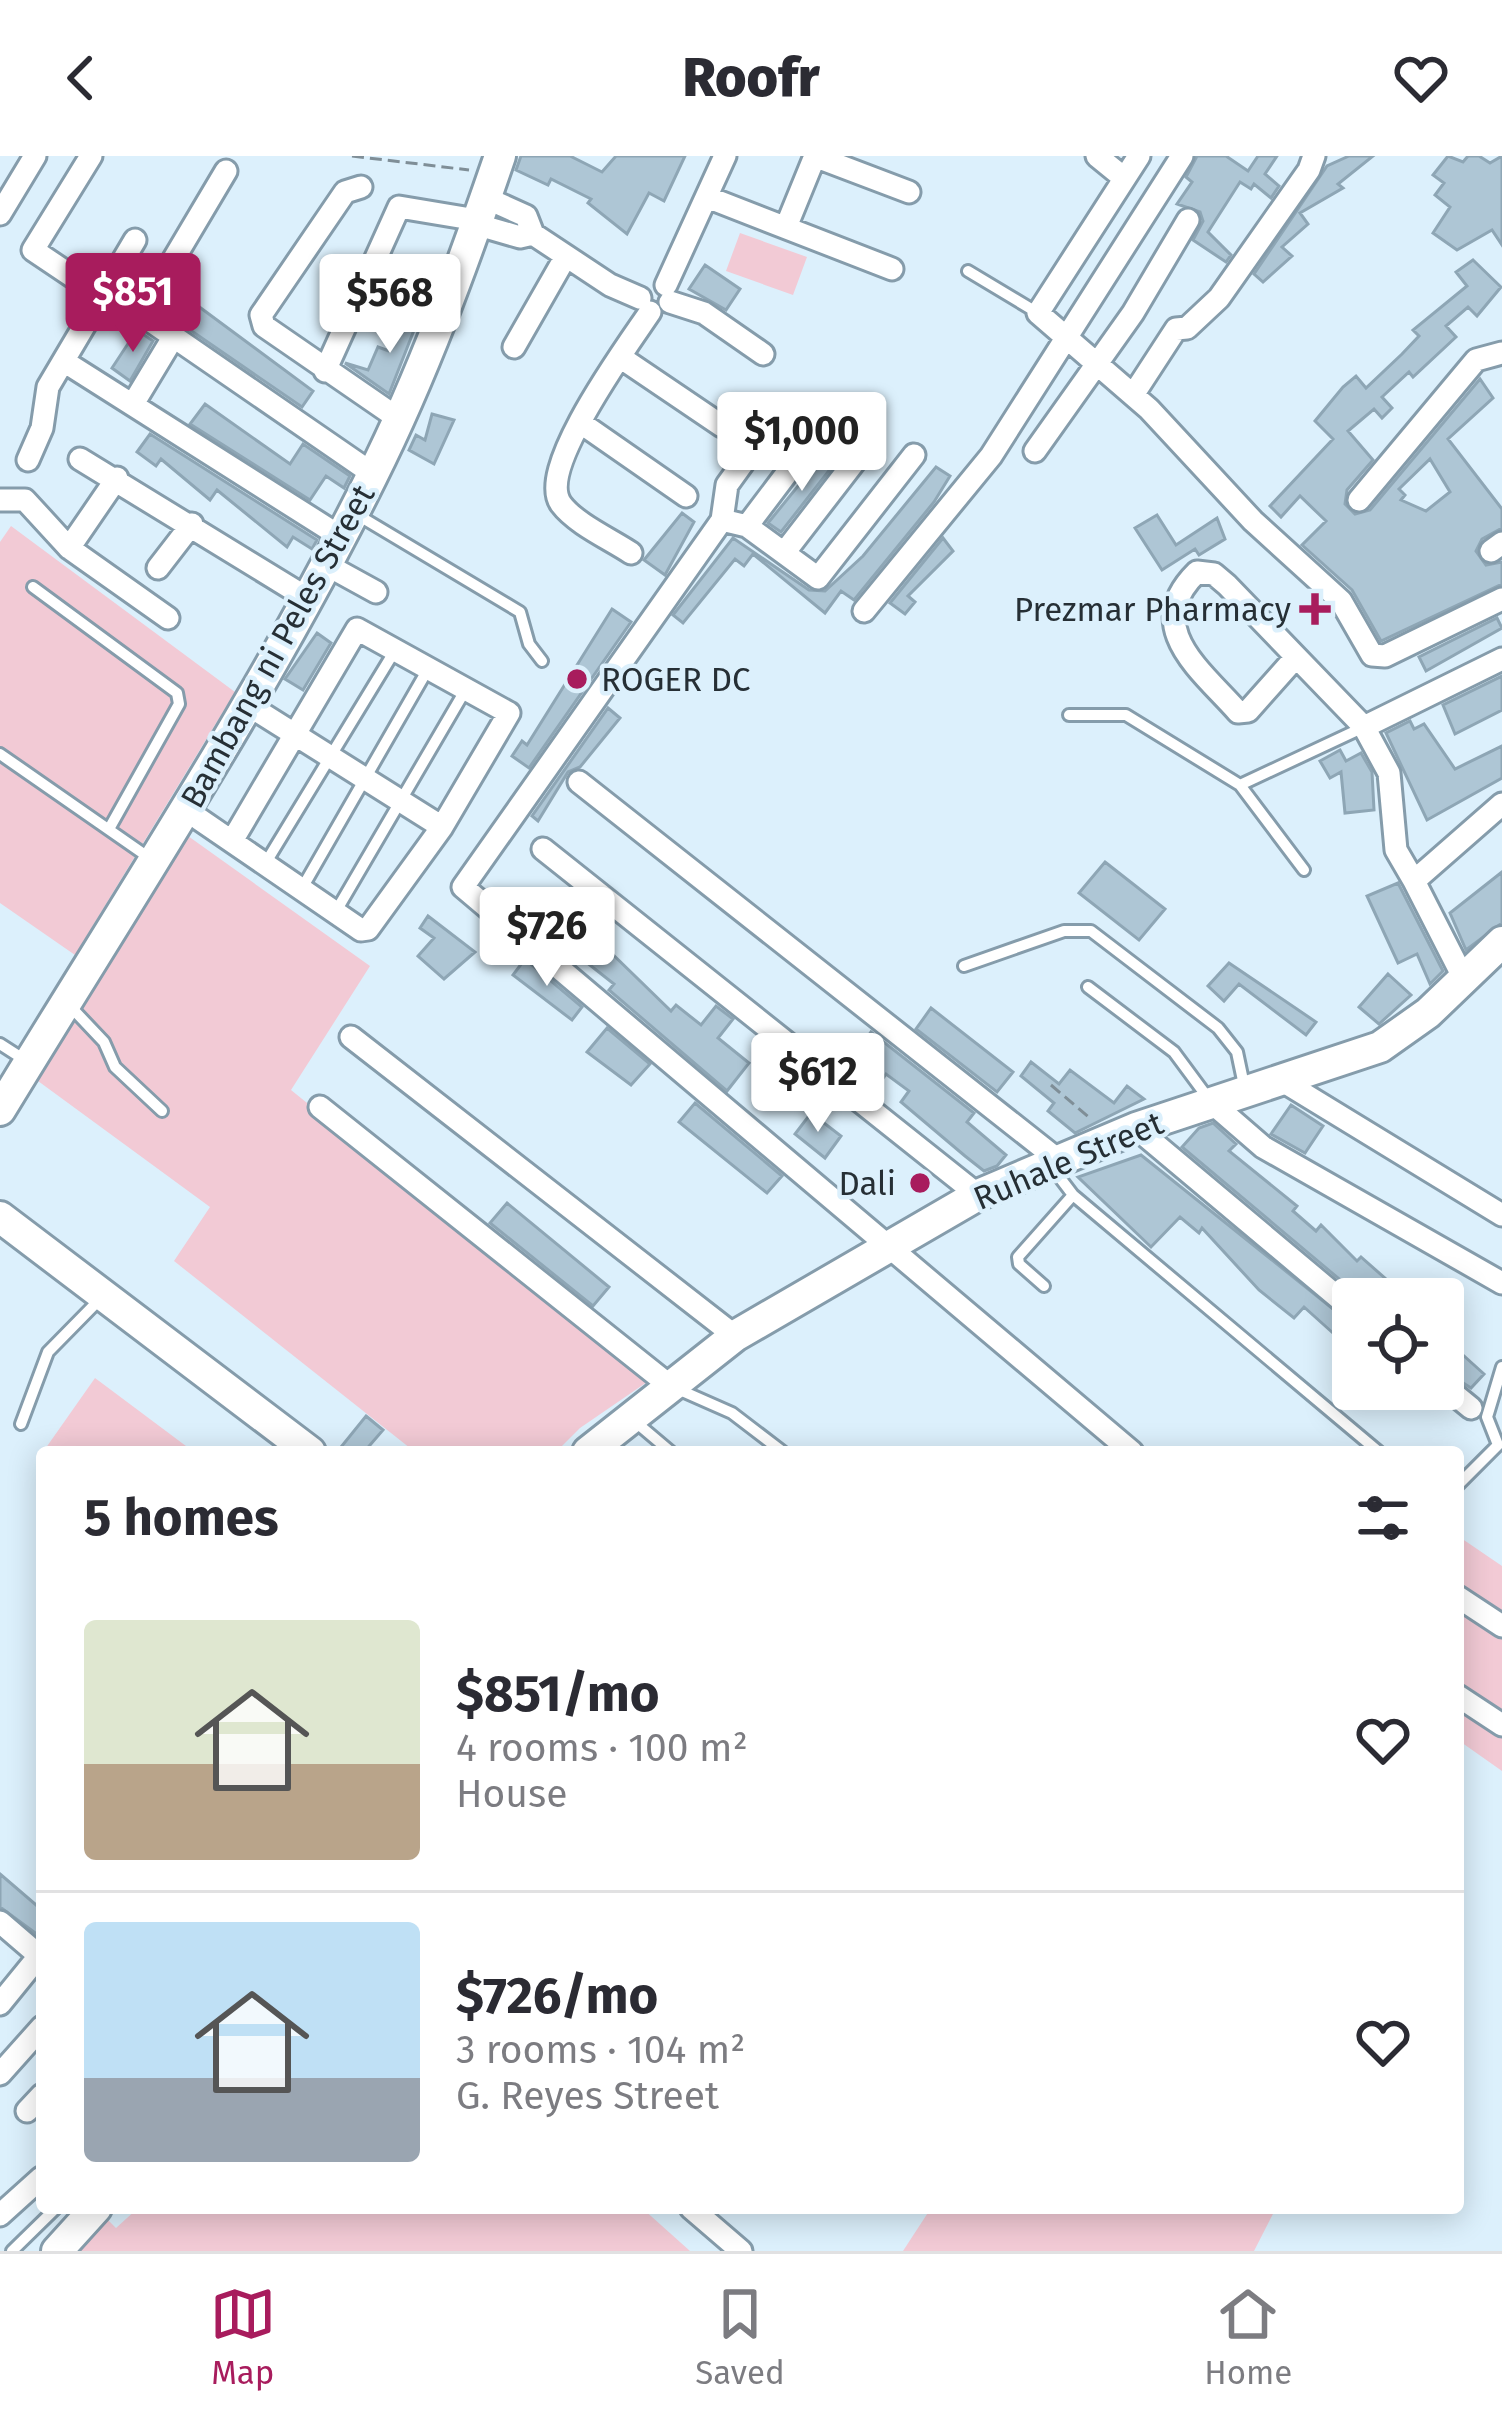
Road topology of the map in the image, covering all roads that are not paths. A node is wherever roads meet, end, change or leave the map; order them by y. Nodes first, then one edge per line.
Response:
1 (34, 156) edge
2 (91, 156) edge
3 (724, 156) edge
4 (814, 156) edge
5 (1097, 156) edge
6 (1139, 156) edge
7 (1182, 156) edge
8 (1314, 156) edge
9 (226, 171) dead end
10 (1124, 178) junction
11 (361, 187) dead end
12 (909, 192) dead end
13 (707, 197) junction
14 (492, 201) edge
15 (0, 214) edge
16 (1188, 220) dead end
17 (786, 226) junction
18 (135, 240) dead end
19 (566, 256) junction
20 (892, 268) dead end
21 (968, 272) dead end
22 (103, 297) junction
23 (656, 299) junction
24 (1038, 313) junction
25 (174, 336) junction
26 (1069, 341) junction
27 (514, 347) dead end
28 (1502, 353) edge
29 (763, 354) dead end
30 (620, 357) junction
31 (65, 362) junction
32 (1095, 362) junction
33 (325, 371) junction
34 (1133, 395) junction
35 (133, 404) junction
36 (784, 406) dead end
37 (399, 419) junction
38 (580, 423) junction
39 (722, 426) dead end
40 (872, 439) dead end
41 (809, 444) dead end
42 (1035, 451) dead end
43 (914, 455) dead end
44 (80, 459) dead end
45 (28, 460) dead end
46 (374, 473) junction
47 (117, 478) junction
48 (686, 496) dead end
49 (0, 500) edge
50 (1359, 500) dead end
51 (722, 520) junction
52 (192, 524) junction
53 (747, 526) junction
54 (340, 538) junction
55 (69, 548) junction
56 (631, 553) dead end
57 (784, 553) junction
58 (158, 568) dead end
59 (33, 587) dead end
60 (376, 592) dead end
61 (307, 598) junction
62 (1502, 599) edge
63 (864, 611) dead end
64 (168, 618) dead end
65 (396, 649) junction
66 (1297, 657) junction
67 (1502, 659) edge
68 (542, 661) dead end
69 (430, 667) junction
70 (466, 688) junction
71 (248, 705) junction
72 (1069, 715) dead end
73 (1364, 727) junction
74 (294, 735) junction
75 (0, 754) edge
76 (331, 757) junction
77 (367, 780) junction
78 (579, 782) dead end
79 (1240, 785) junction
80 (404, 803) junction
81 (1502, 804) edge
82 (186, 809) junction
83 (442, 827) junction
84 (109, 829) junction
85 (232, 841) junction
86 (543, 849) dead end
87 (154, 861) junction
88 (265, 864) junction
89 (1304, 870) dead end
90 (1414, 881) junction
91 (302, 890) junction
92 (335, 913) junction
93 (1488, 963) edge
94 (964, 966) dead end
95 (1088, 986) dead end
96 (66, 1004) junction
97 (351, 1037) dead end
98 (0, 1044) edge
99 (29, 1063) junction
100 (1281, 1080) junction
101 (1246, 1092) junction
102 (1211, 1102) junction
103 (320, 1106) dead end
104 (0, 1111) edge
105 (162, 1111) dead end
106 (1125, 1133) junction
107 (1057, 1165) junction
108 (978, 1195) junction
109 (1073, 1195) junction
110 (1502, 1215) edge
111 (0, 1216) edge
112 (894, 1248) junction
113 (1502, 1283) edge
114 (1044, 1286) dead end
115 (104, 1294) junction
116 (1332, 1294) edge
117 (735, 1336) junction
118 (1502, 1367) edge
119 (669, 1385) junction
120 (1464, 1402) edge
121 (1471, 1408) dead end
122 (630, 1417) junction
123 (21, 1424) dead end
124 (302, 1446) edge
125 (599, 1446) edge
126 (664, 1446) edge
127 (775, 1446) edge
128 (1125, 1446) edge
129 (1372, 1446) edge
130 (1500, 1447) edge
131 (1464, 1479) edge
132 (1464, 1601) edge
133 (1502, 1626) edge
134 (1464, 1700) edge
135 (1502, 1725) edge
136 (2, 1926) edge
137 (36, 1954) edge
138 (36, 1962) edge
139 (0, 2004) edge
140 (36, 2034) edge
141 (0, 2074) edge
142 (36, 2183) edge
143 (50, 2214) edge
144 (91, 2214) edge
145 (698, 2214) edge
146 (0, 2216) edge
147 (12, 2251) edge
148 (57, 2251) edge
149 (741, 2251) edge

1 - 15 street
2 - 22 street
3 - 13 street
4 - 12 street
4 - 17 street
5 - 10 street
6 - 10 street
7 - 26 street
8 - 34 street
9 - 25 street
10 - 24 street
11 - 33 street
13 - 17 street
13 - 23 street
14 - 19 street
14 - 33 street
14 - 37 street, Bambang ni Peles Street
16 - 32 street
17 - 20 street
18 - 22 street
19 - 23 street
19 - 27 street
21 - 24 lane
22 - 31 street
23 - 29 street
23 - 30 street
24 - 26 street
25 - 35 street
25 - 46 street
26 - 32 street
26 - 63 street
28 - 50 street
30 - 38 street
30 - 39 street
31 - 35 street
31 - 45 street
32 - 34 street
32 - 42 street
33 - 37 street
34 - 62 street
35 - 54 street
36 - 51 street
37 - 46 street, Bambang ni Peles Street
38 - 48 street
38 - 56 street
40 - 57 street
41 - 53 street
43 - 57 street
44 - 47 street
46 - 54 street, Bambang ni Peles Street
47 - 52 street
47 - 55 street
49 - 55 street
51 - 53 street
51 - 112 street
52 - 58 street
52 - 61 street
53 - 57 street
54 - 60 street
54 - 61 street, Bambang ni Peles Street
54 - 68 lane
55 - 64 street
59 - 84 lane
61 - 71 street, Bambang ni Peles Street
65 - 69 street
65 - 74 street
65 - 76 lane
66 - 66 street
66 - 73 street
67 - 73 street
69 - 70 street
69 - 77 lane
70 - 80 lane
70 - 83 street
71 - 74 street
71 - 82 street, Bambang ni Peles Street
72 - 79 lane
73 - 79 lane
73 - 90 street
74 - 76 street
74 - 85 street
75 - 84 lane
76 - 77 street
76 - 88 lane
77 - 80 street
77 - 91 lane
78 - 107 street
79 - 89 lane
80 - 83 street
80 - 92 lane
81 - 90 street
82 - 85 street
82 - 87 street, Bambang ni Peles Street
83 - 92 street
84 - 87 lane
85 - 88 street
86 - 108 street
87 - 96 street, Bambang ni Peles Street
88 - 91 street
90 - 93 street
91 - 92 street
93 - 100 street, Ruhale Street
94 - 101 lane
95 - 102 lane
96 - 99 street, Bambang ni Peles Street
96 - 105 lane
97 - 117 street
98 - 99 lane
99 - 104 street, Bambang ni Peles Street
100 - 101 street, Ruhale Street
100 - 110 street
101 - 102 street, Ruhale Street
102 - 106 street, Ruhale Street
102 - 113 street
103 - 119 street
106 - 107 street, Ruhale Street
106 - 116 street
107 - 108 street, Ruhale Street
107 - 109 lane
108 - 112 street, Ruhale Street
109 - 114 lane
109 - 129 lane
111 - 115 street
112 - 117 street, Ruhale Street
112 - 128 street
115 - 123 lane
115 - 124 street
117 - 119 street, Ruhale Street
118 - 130 lane
119 - 122 street, Ruhale Street
119 - 127 lane
120 - 121 street
122 - 125 street, Ruhale Street
122 - 126 lane
130 - 131 lane
132 - 133 street
134 - 135 street
136 - 137 street
138 - 139 street
140 - 141 street
142 - 146 street
143 - 147 lane
144 - 148 street
145 - 149 street

